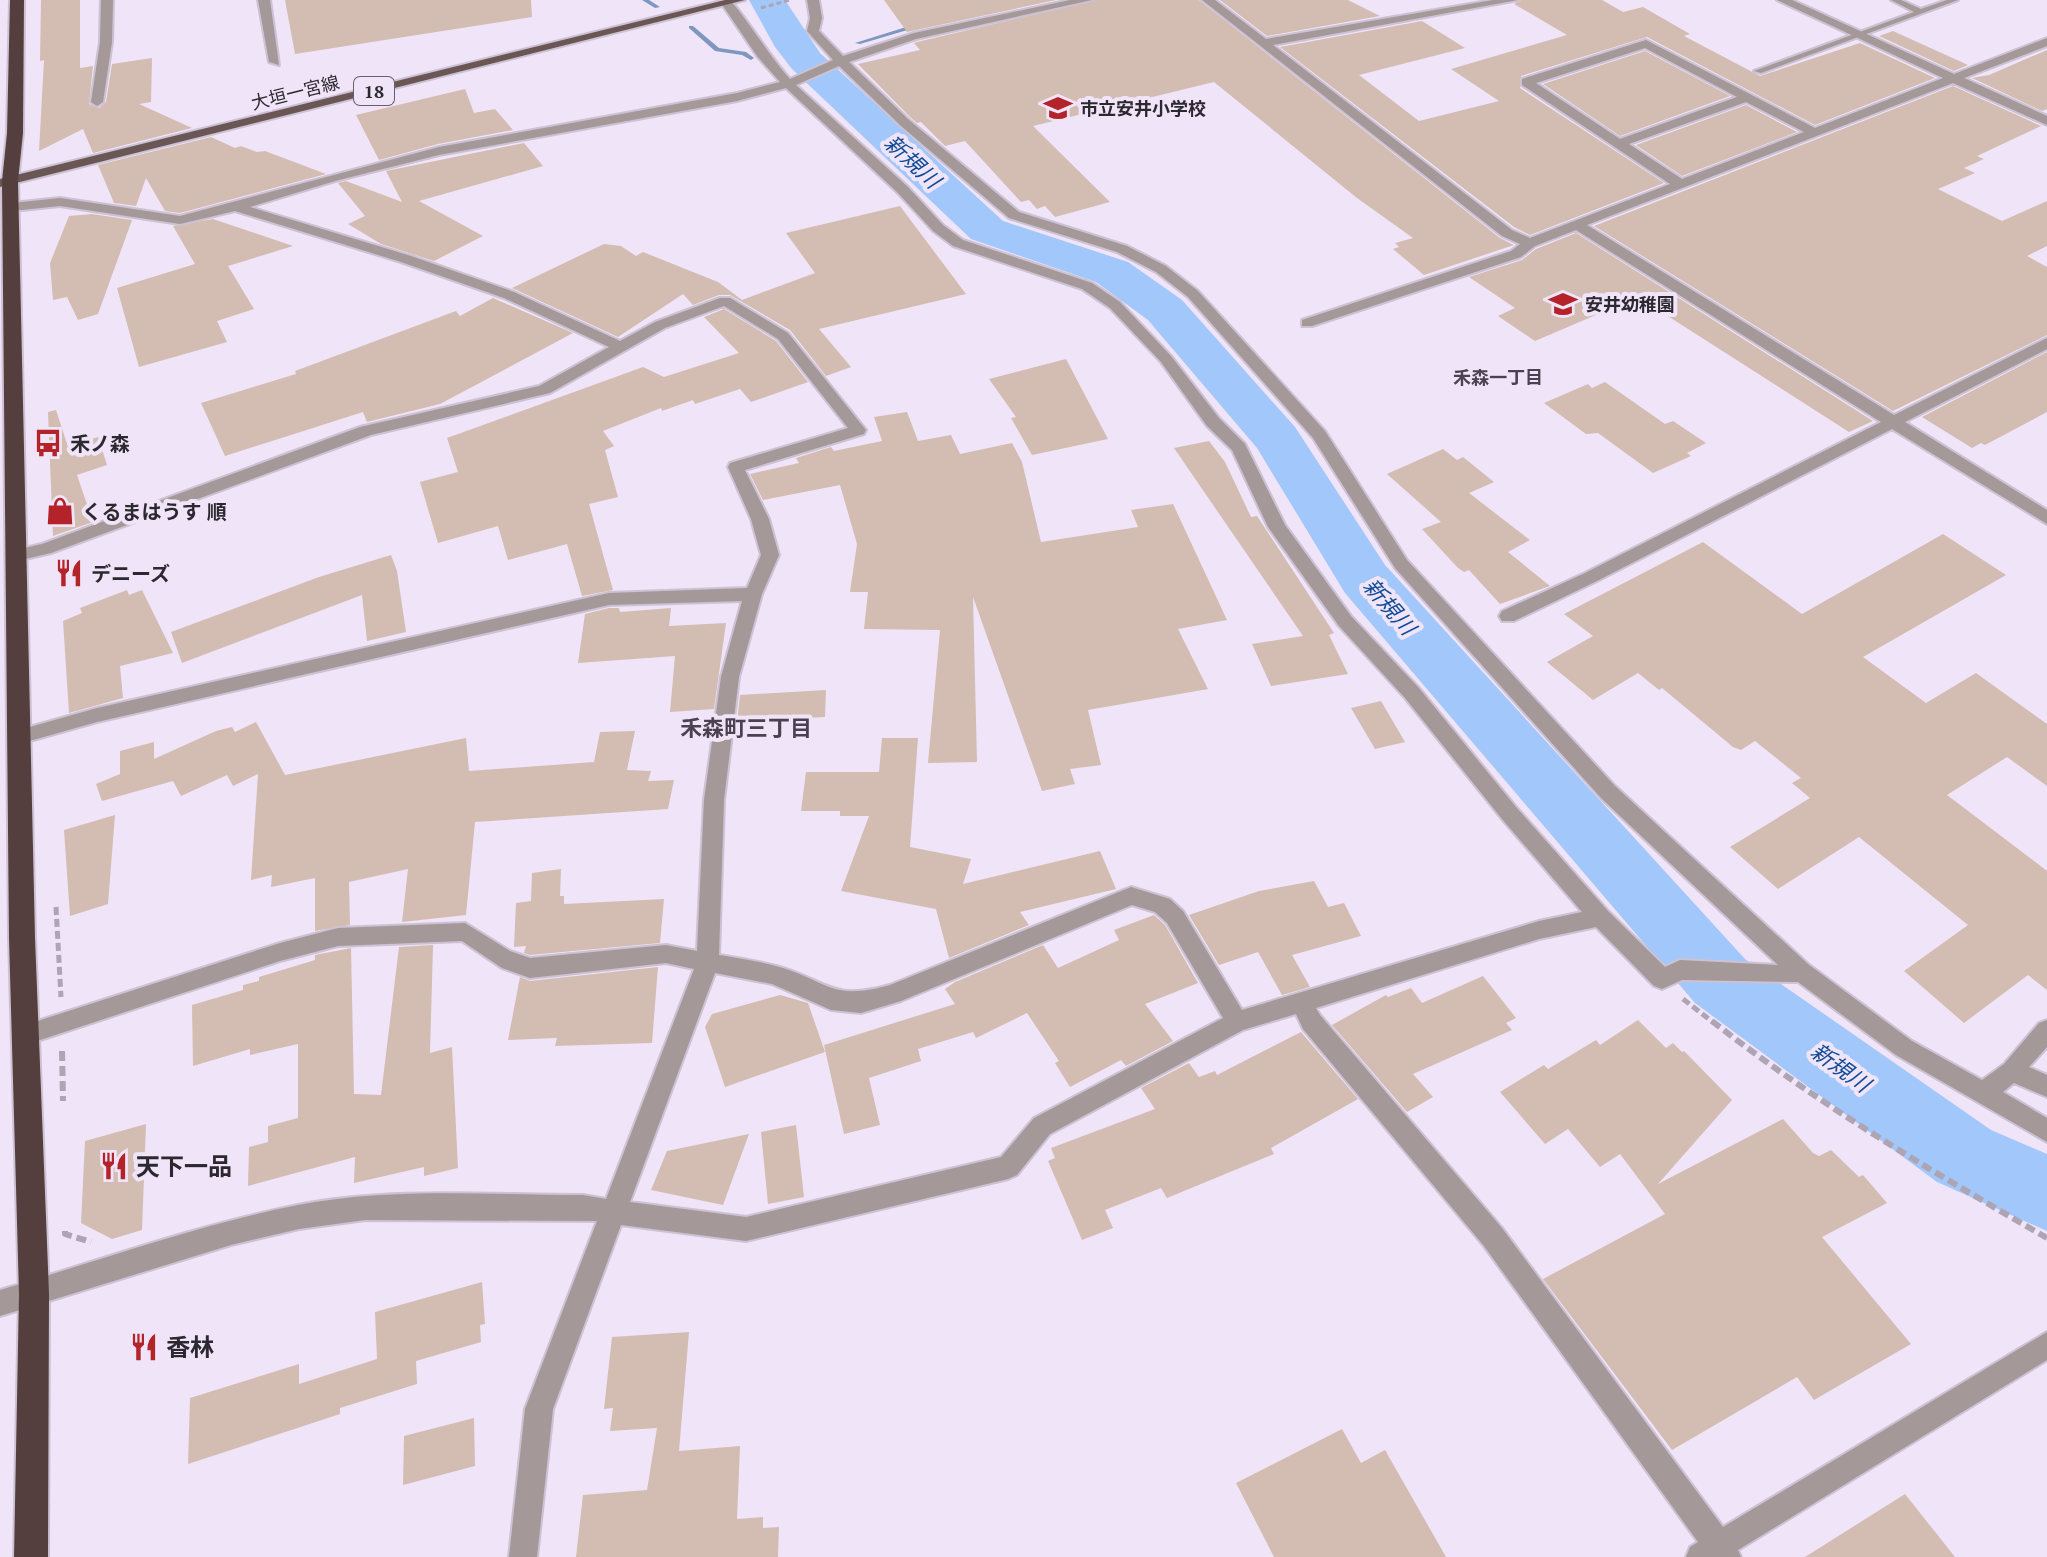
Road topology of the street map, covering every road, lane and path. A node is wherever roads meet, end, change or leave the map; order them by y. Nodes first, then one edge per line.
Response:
1 (17, 0) edge
2 (107, 0) edge
3 (264, 0) edge
4 (813, 0) edge
5 (1086, 0) edge
6 (1208, 0) edge
7 (1512, 0) edge
8 (1783, 0) edge
9 (1895, 0) edge
10 (1954, 0) edge
11 (735, 1) edge
12 (789, 1) edge
13 (1038, 4) edge
14 (760, 8) dead end
15 (1921, 12) junction
16 (1859, 35) junction
17 (2047, 42) edge
18 (1266, 43) junction
19 (275, 62) dead end
20 (837, 63) junction
21 (1758, 71) dead end
22 (1954, 78) junction
23 (791, 82) junction
24 (1748, 97) junction
25 (97, 102) dead end
26 (2047, 121) edge
27 (1813, 132) junction
28 (1618, 144) junction
29 (5, 182) edge
30 (1678, 183) junction
31 (12, 207) junction
32 (235, 207) junction
33 (1577, 225) junction
34 (1530, 243) junction
35 (1307, 323) dead end
36 (2047, 343) edge
37 (619, 346) junction
38 (1893, 422) junction
39 (2047, 518) edge
40 (17, 555) junction
41 (753, 594) junction
42 (1508, 616) dead end
43 (19, 737) junction
44 (1600, 917) junction
45 (708, 962) junction
46 (1796, 973) junction
47 (1671, 975) junction
48 (1302, 1001) junction
49 (1237, 1022) junction
50 (2047, 1030) edge
51 (25, 1035) junction
52 (2012, 1071) junction
53 (2047, 1086) edge
54 (1983, 1093) junction
55 (2047, 1131) edge
56 (616, 1210) junction
57 (2047, 1238) edge
58 (34, 1294) junction
59 (0, 1303) edge
60 (2047, 1345) edge
61 (1715, 1553) edge
62 (31, 1557) edge
63 (523, 1557) edge

1 - 29 highway
2 - 25 street
3 - 19 street
4 - 20 street
5 - 13 street
6 - 18 street
7 - 18 street
8 - 16 street
9 - 15 lane
10 - 15 lane
11 - 23 street
11 - 29 main road, 大垣一宮線 / 18
12 - 14 path
13 - 20 street
15 - 16 lane
16 - 21 lane
16 - 22 street
17 - 22 street
18 - 34 street
20 - 23 street
20 - 46 street
22 - 26 street
22 - 27 street
23 - 32 street
23 - 44 street
24 - 27 street
24 - 28 street
24 - 28 street
27 - 30 street
28 - 30 street
29 - 31 highway
30 - 33 street
31 - 32 street
31 - 40 highway
32 - 37 street
33 - 34 street
33 - 38 street
34 - 35 street
36 - 38 street
37 - 40 street
37 - 41 street
38 - 39 street
38 - 42 street
40 - 43 highway
41 - 43 street
41 - 45 street
43 - 51 highway
44 - 47 street
44 - 48 street
45 - 49 street
45 - 51 street
45 - 56 street
46 - 47 street
46 - 54 street
47 - 57 path
48 - 49 street
48 - 61 street
49 - 56 street
50 - 52 street
51 - 58 highway
52 - 53 street
52 - 54 street
54 - 55 street
56 - 58 street
56 - 63 street
58 - 59 street
58 - 62 highway
60 - 61 street

